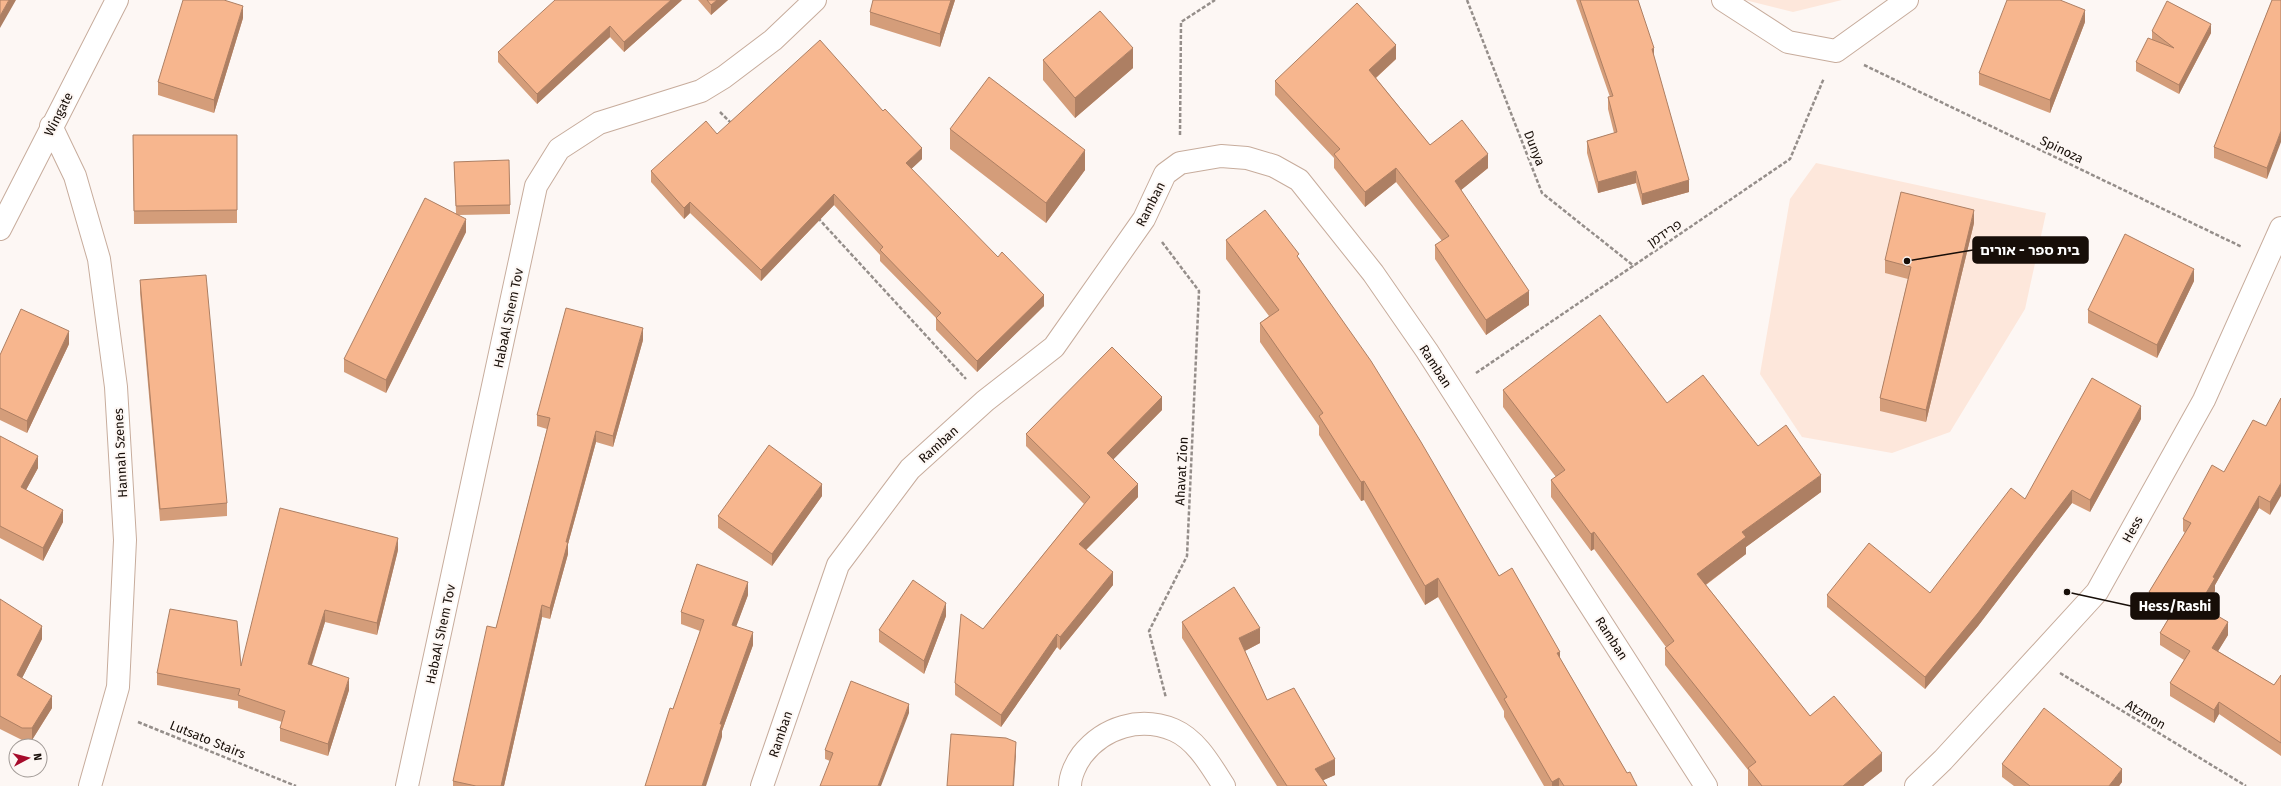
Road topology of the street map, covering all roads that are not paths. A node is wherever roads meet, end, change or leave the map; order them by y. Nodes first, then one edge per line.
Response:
1 (117, 0) edge
2 (815, 0) edge
3 (1723, 0) edge
4 (1907, 0) edge
5 (51, 126) junction
6 (2281, 228) edge
7 (0, 229) edge
8 (1070, 785) edge
9 (90, 786) edge
10 (407, 786) edge
11 (762, 786) edge
12 (1224, 786) edge
13 (1706, 786) edge
14 (1916, 786) edge

1 - 5 street, Wingate
2 - 10 street, HabaAl Shem Tov
3 - 4 street
5 - 7 street, Wingate
5 - 9 street, Hannah Szenes
6 - 14 street, Hess
8 - 12 street
11 - 13 street, Ramban

